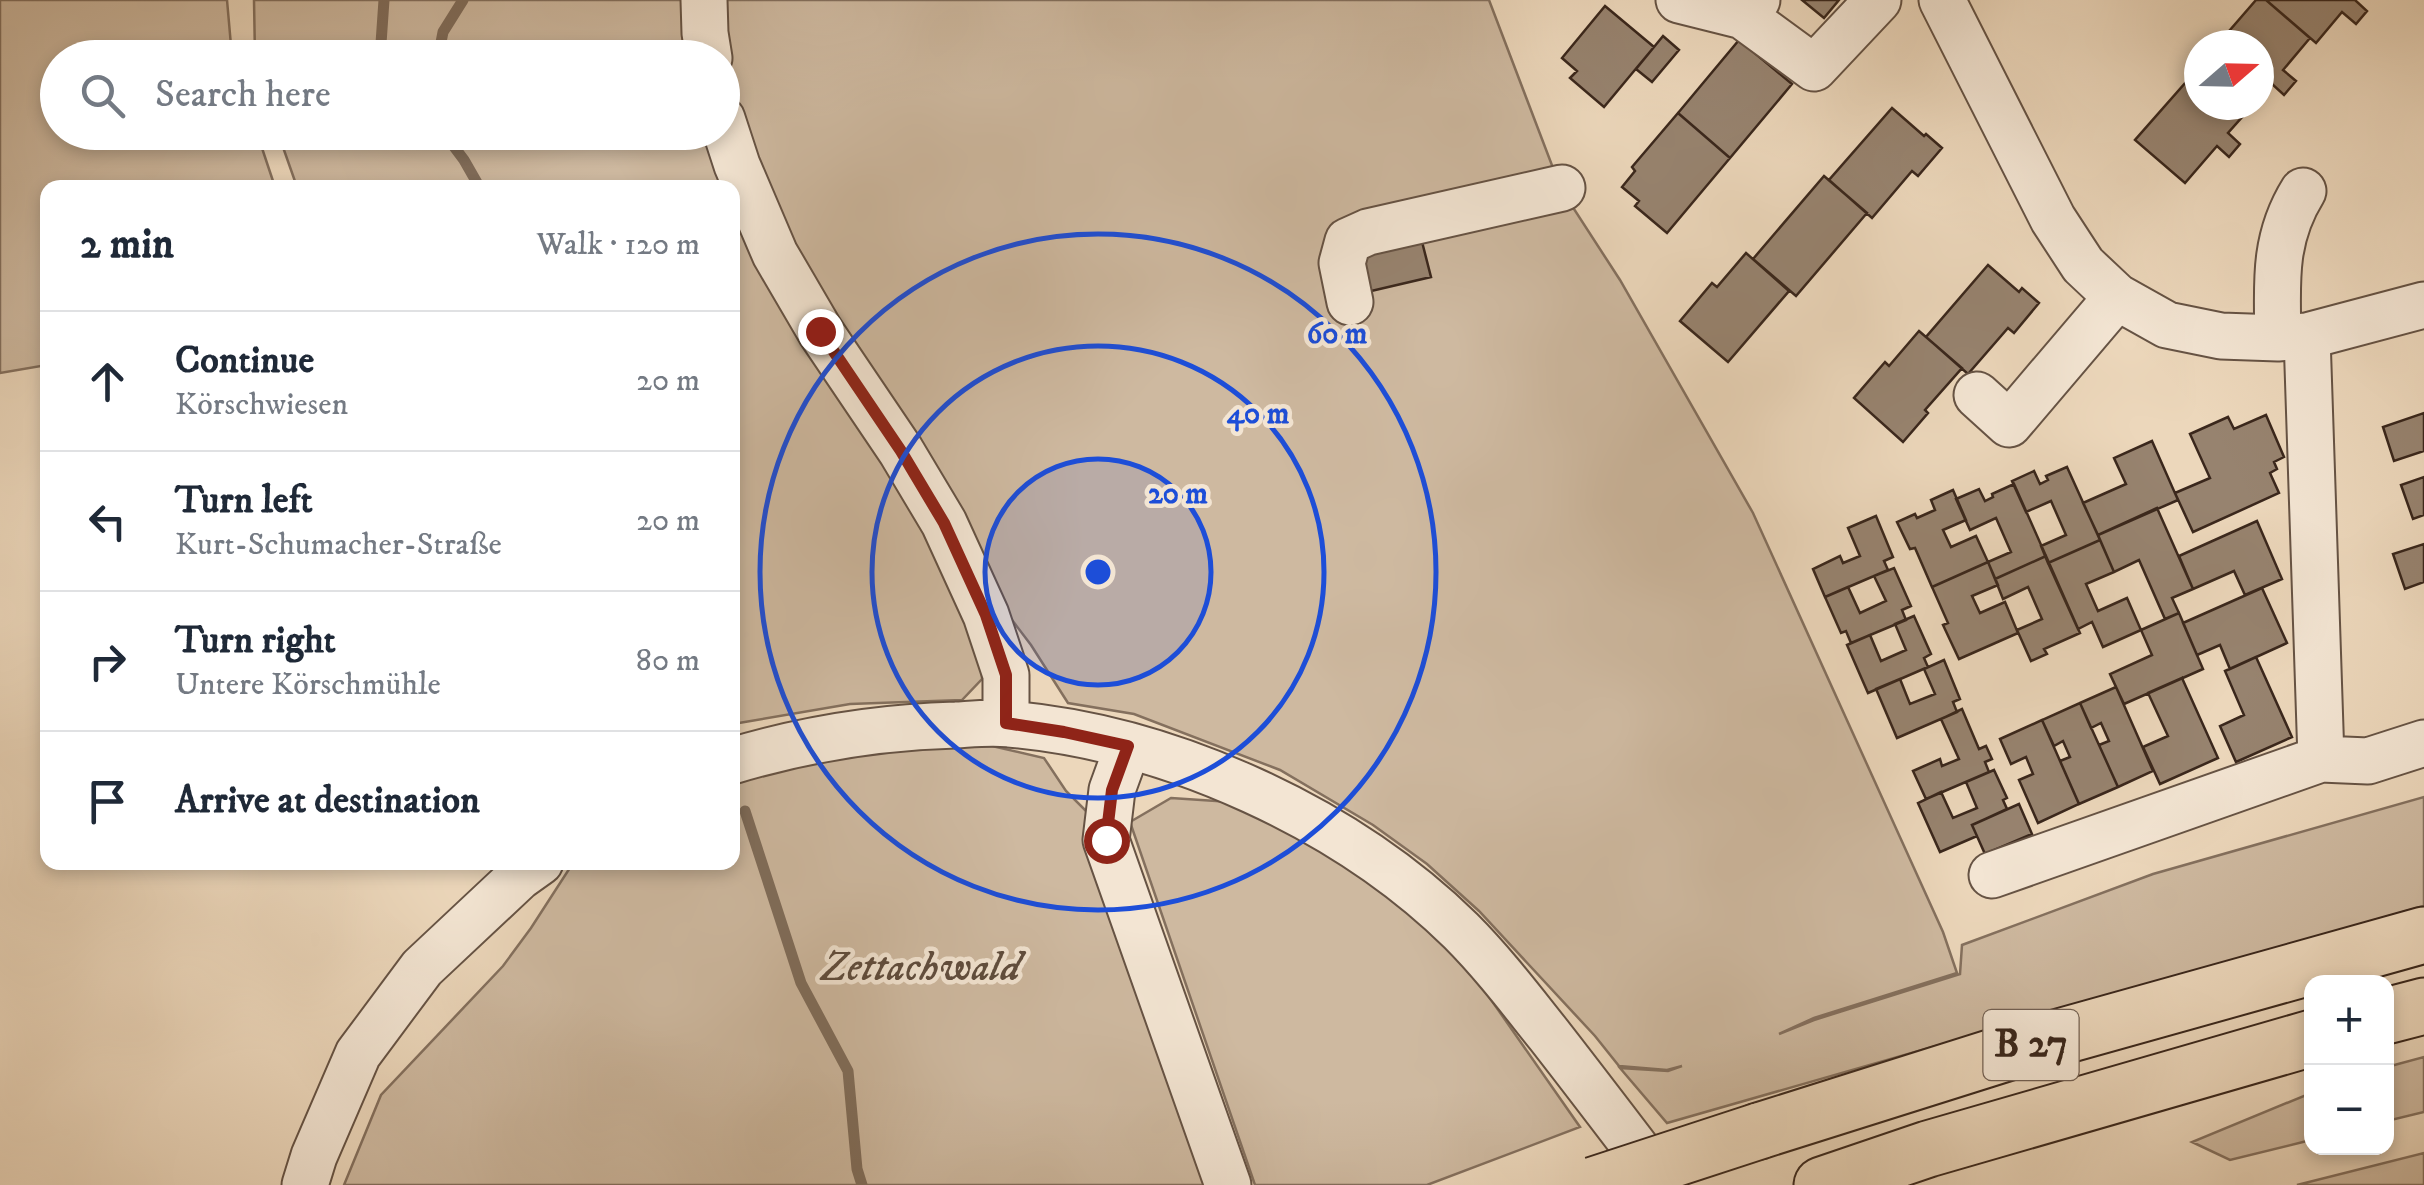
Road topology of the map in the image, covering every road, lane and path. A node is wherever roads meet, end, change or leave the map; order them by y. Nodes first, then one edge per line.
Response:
1 (704, 0) edge
2 (1679, 0) edge
3 (1878, 0) edge
4 (1942, 0) edge
5 (1750, 8) edge
6 (705, 40) edge
7 (732, 150) edge
8 (1562, 188) dead end
9 (2304, 191) dead end
10 (2116, 297) junction
11 (1350, 302) dead end
12 (2424, 305) edge
13 (2293, 337) junction
14 (1977, 395) dead end
15 (1006, 723) junction
16 (2424, 743) edge
17 (1128, 746) junction
18 (740, 759) edge
19 (2321, 760) junction
20 (530, 870) edge
21 (1992, 876) dead end
22 (2424, 935) edge
23 (2424, 1006) edge
24 (2394, 1014) edge
25 (2304, 1040) edge
26 (305, 1185) edge
27 (1228, 1185) edge
28 (1594, 1185) edge
29 (1664, 1185) edge
30 (1822, 1185) edge

1 - 6 street
2 - 5 street
3 - 5 street
4 - 10 street
7 - 15 street
8 - 11 street
9 - 13 street
10 - 13 street
10 - 14 street
12 - 13 street
13 - 19 street
15 - 17 street
15 - 18 street
16 - 19 street
17 - 27 street
17 - 29 street
19 - 21 street
20 - 26 street
22 - 28 highway, B 27, bridge
23 - 24 highway
25 - 30 highway, B 27

